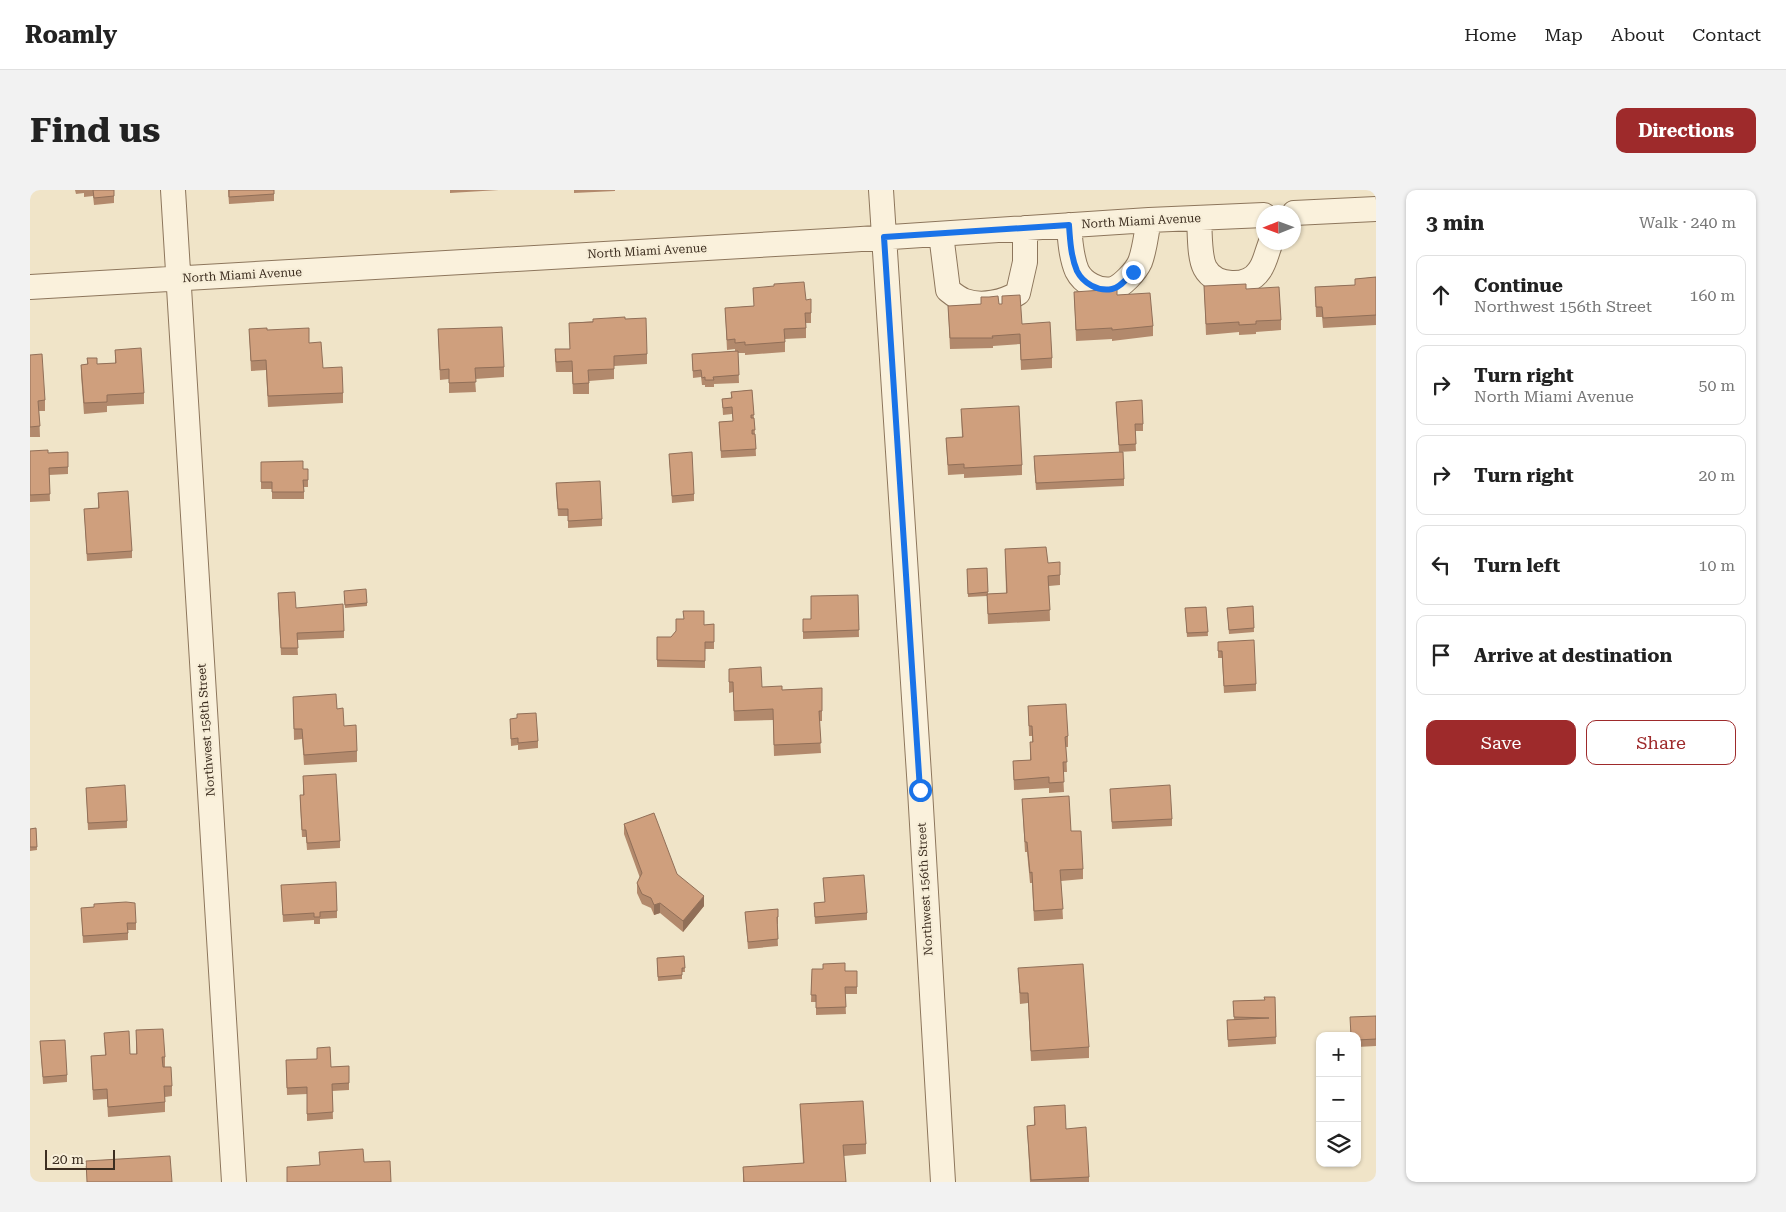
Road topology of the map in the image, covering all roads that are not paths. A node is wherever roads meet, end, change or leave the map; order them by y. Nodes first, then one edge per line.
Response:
1 (173, 190) edge
2 (881, 190) edge
3 (1376, 209) edge
4 (1301, 214) edge
5 (1256, 215) edge
6 (1199, 218) junction
7 (1149, 220) junction
8 (1069, 225) junction
9 (1025, 228) junction
10 (941, 234) junction
11 (884, 237) junction
12 (1268, 250) edge
13 (178, 279) junction
14 (30, 287) edge
15 (234, 1182) edge
16 (943, 1182) edge

1 - 13 street, Northwest 158th Street
2 - 11 street, Northwest 156th Street
3 - 4 street
5 - 6 street, North Miami Avenue
6 - 7 street, North Miami Avenue
6 - 12 street
7 - 8 street, North Miami Avenue
7 - 8 street
8 - 9 street, North Miami Avenue
9 - 10 street, North Miami Avenue
9 - 10 street
10 - 11 street, North Miami Avenue
11 - 13 street, North Miami Avenue
11 - 16 street, Northwest 156th Street
13 - 14 street, North Miami Avenue
13 - 15 street, Northwest 158th Street

